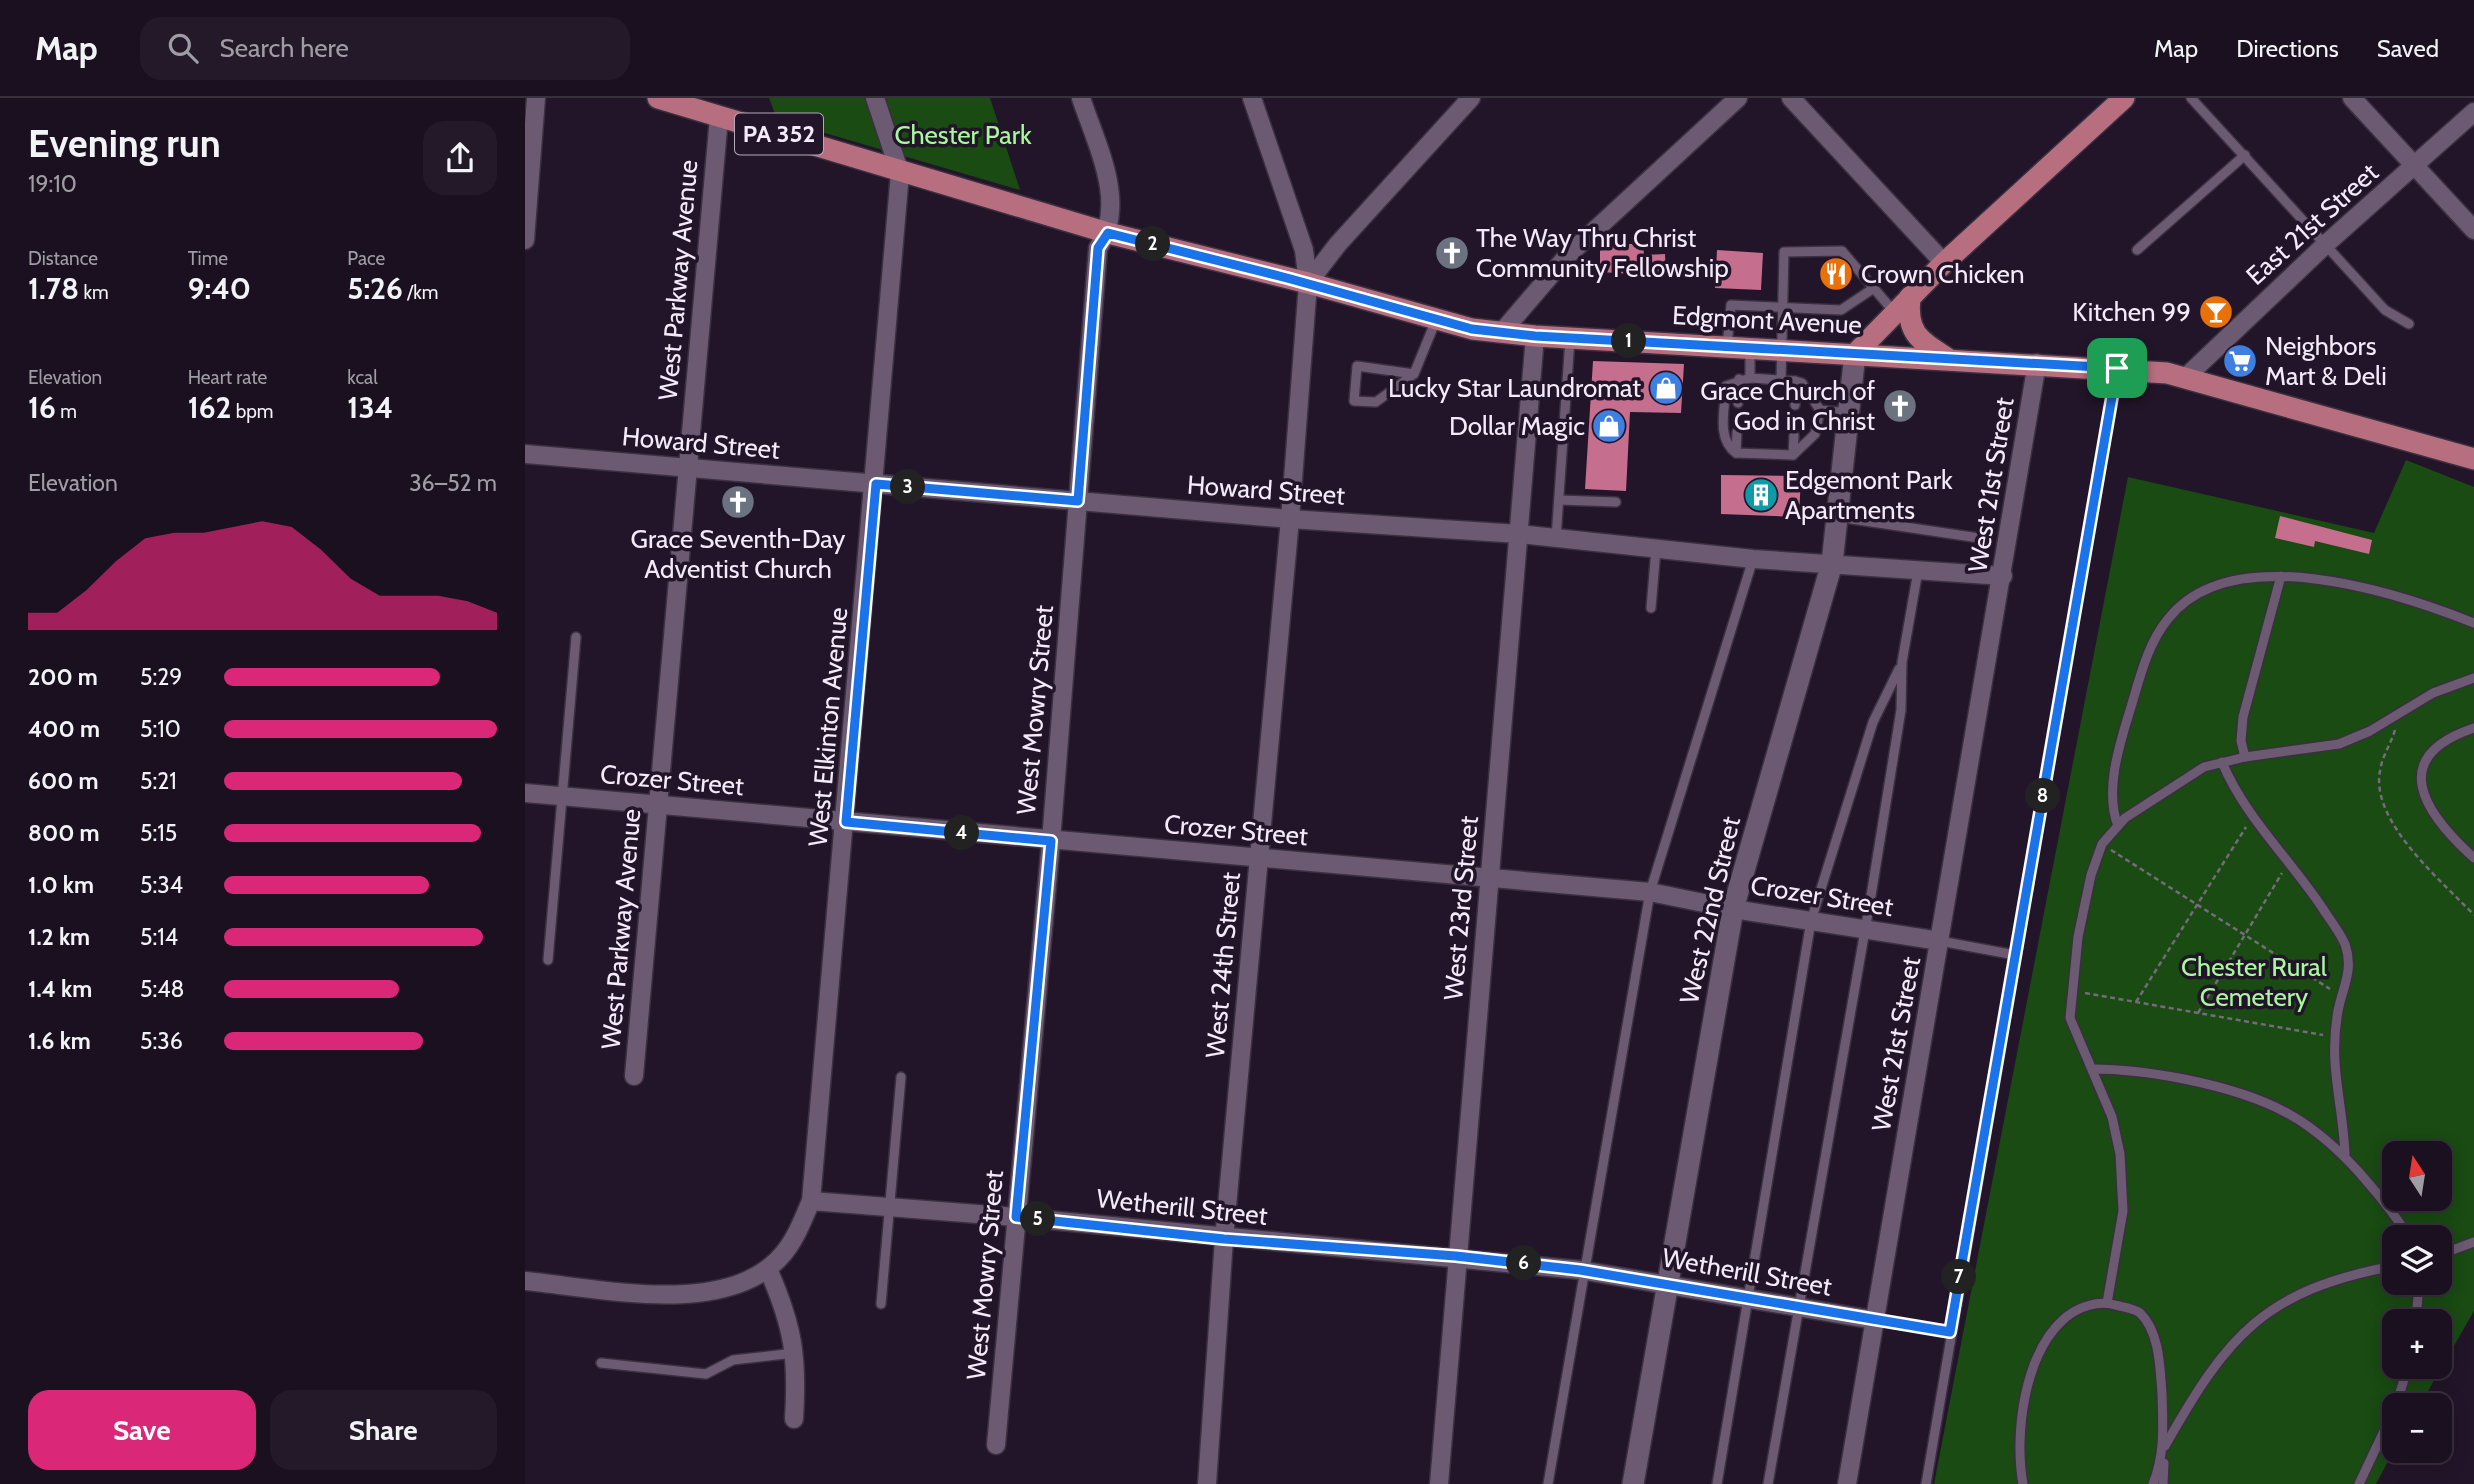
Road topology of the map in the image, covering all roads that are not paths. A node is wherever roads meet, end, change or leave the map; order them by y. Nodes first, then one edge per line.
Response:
1 (536, 98) edge
2 (658, 98) edge
3 (875, 98) edge
4 (1080, 98) edge
5 (1252, 98) edge
6 (1471, 98) edge
7 (1738, 98) edge
8 (1791, 98) edge
9 (2124, 98) edge
10 (2191, 98) edge
11 (2352, 98) edge
12 (2474, 112) edge
13 (719, 117) junction
14 (2245, 155) junction
15 (2416, 166) junction
16 (900, 173) junction
17 (2474, 230) edge
18 (1108, 233) junction
19 (525, 240) edge
20 (2326, 244) junction
21 (2137, 250) dead end
22 (1944, 263) junction
23 (1308, 283) junction
24 (1874, 288) junction
25 (1910, 297) junction
26 (1782, 310) junction
27 (1895, 313) junction
28 (1436, 320) junction
29 (2409, 324) dead end
30 (1501, 332) junction
31 (1535, 336) junction
32 (1570, 337) junction
33 (1727, 346) junction
34 (1750, 348) junction
35 (1780, 349) junction
36 (1855, 354) junction
37 (1949, 359) junction
38 (2037, 363) junction
39 (2117, 368) junction
40 (1414, 374) junction
41 (2187, 376) junction
42 (1750, 378) junction
43 (1739, 379) junction
44 (1781, 380) junction
45 (1795, 381) junction
46 (1738, 403) dead end
47 (1794, 405) dead end
48 (1820, 410) junction
49 (1849, 413) junction
50 (1737, 432) dead end
51 (1794, 435) dead end
52 (1736, 453) junction
53 (525, 454) edge
54 (1793, 455) junction
55 (2474, 460) edge
56 (687, 467) junction
57 (876, 484) junction
58 (1559, 500) junction
59 (1078, 501) junction
60 (1616, 502) dead end
61 (1838, 517) junction
62 (1290, 519) junction
63 (1519, 534) junction
64 (1979, 538) dead end
65 (1556, 540) junction
66 (1656, 549) junction
67 (1753, 559) junction
68 (1832, 563) junction
69 (1918, 571) junction
70 (2003, 576) junction
71 (2281, 576) junction
72 (1651, 608) dead end
73 (2474, 623) edge
74 (576, 637) dead end
75 (1902, 662) junction
76 (2474, 678) edge
77 (2474, 728) edge
78 (2245, 757) junction
79 (2222, 762) junction
80 (525, 793) edge
81 (561, 796) junction
82 (659, 804) junction
83 (846, 822) junction
84 (2118, 826) junction
85 (1051, 841) junction
86 (1259, 858) junction
87 (2474, 858) edge
88 (1490, 877) junction
89 (1650, 892) junction
90 (1733, 909) junction
91 (1811, 921) junction
92 (1866, 930) junction
93 (1940, 941) junction
94 (2015, 955) junction
95 (548, 960) dead end
96 (2093, 1069) junction
97 (634, 1076) dead end
98 (901, 1077) dead end
99 (2345, 1155) junction
100 (811, 1201) junction
101 (891, 1209) junction
102 (1016, 1217) junction
103 (2399, 1225) edge
104 (1224, 1239) junction
105 (2474, 1242) edge
106 (2452, 1250) edge
107 (1456, 1256) junction
108 (768, 1269) junction
109 (2382, 1269) edge
110 (1585, 1270) junction
111 (525, 1281) edge
112 (1667, 1285) junction
113 (1747, 1300) junction
114 (2107, 1303) junction
115 (881, 1304) dead end
116 (1798, 1308) junction
117 (1874, 1320) junction
118 (1950, 1332) junction
119 (796, 1353) junction
120 (601, 1363) dead end
121 (794, 1419) dead end
122 (2382, 1435) edge
123 (996, 1445) dead end
124 (2164, 1449) junction
125 (1207, 1484) edge
126 (1439, 1484) edge
127 (1548, 1484) edge
128 (1633, 1484) edge
129 (1717, 1484) edge
130 (1768, 1484) edge
131 (1847, 1484) edge
132 (1926, 1484) edge
133 (2022, 1484) edge
134 (2153, 1484) edge
135 (2163, 1484) edge
136 (2359, 1484) edge

1 - 19 street
2 - 13 main road, Edgmont Avenue / PA 352
3 - 16 street
4 - 18 street, West Mowry Street
5 - 23 street, West 24th Street
6 - 23 street
7 - 30 street
8 - 22 street
9 - 22 main road
10 - 14 lane
11 - 15 street
12 - 15 street, East 21st Street
13 - 16 main road, Edgmont Avenue / PA 352
13 - 56 street, West Parkway Avenue
14 - 20 lane
14 - 21 lane
15 - 17 street
15 - 20 street, East 21st Street
16 - 18 main road, Edgmont Avenue / PA 352
16 - 57 street, West Elkinton Avenue
18 - 23 main road, Edgmont Avenue / PA 352
18 - 59 street, West Mowry Street
20 - 29 lane
20 - 41 street, East 21st Street
22 - 25 main road
23 - 28 main road, Edgmont Avenue / PA 352
23 - 62 street, West 24th Street
24 - 26 lane
24 - 26 lane
24 - 27 lane
25 - 27 main road
25 - 37 main road
26 - 33 lane
26 - 35 lane
27 - 36 main road
28 - 30 main road, Edgmont Avenue / PA 352
28 - 40 lane
30 - 31 main road, Edgmont Avenue / PA 352
31 - 32 main road, Edgmont Avenue / PA 352
31 - 63 street, West 23rd Street
32 - 33 main road, Edgmont Avenue / PA 352
32 - 58 lane
33 - 34 main road, Edgmont Avenue / PA 352
34 - 35 main road, Edgmont Avenue / PA 352
34 - 42 lane
35 - 36 main road, Edgmont Avenue / PA 352
35 - 44 lane
36 - 37 main road, Edgmont Avenue / PA 352
36 - 49 street, West 22nd Street
37 - 38 main road, Edgmont Avenue / PA 352
38 - 39 main road, Edgmont Avenue / PA 352
38 - 70 street, West 21st Street
39 - 41 main road, Edgmont Avenue / PA 352
39 - 94 lane
40 - 40 lane
41 - 55 main road, Edgmont Avenue / PA 352
42 - 43 lane
42 - 44 lane
43 - 46 lane
43 - 52 lane
44 - 45 lane
45 - 47 lane
45 - 48 lane
48 - 49 lane
48 - 54 lane
49 - 61 street, West 22nd Street
50 - 52 lane
51 - 54 lane
52 - 54 lane
53 - 56 street, Howard Street
56 - 57 street, Howard Street
56 - 82 street, West Parkway Avenue
57 - 59 street, Howard Street
57 - 83 street, West Elkinton Avenue
58 - 60 lane
58 - 65 lane
59 - 62 street, Howard Street
59 - 85 street, West Mowry Street
61 - 64 lane
61 - 68 street, West 22nd Street
62 - 63 street, Howard Street
62 - 86 street, West 24th Street
63 - 65 street, Howard Street
63 - 88 street, West 23rd Street
65 - 66 street, Howard Street
66 - 67 street, Howard Street
66 - 72 lane
67 - 68 street, Howard Street
67 - 89 lane
68 - 69 street, Howard Street
68 - 90 street, West 22nd Street
69 - 70 street, Howard Street
69 - 75 lane
70 - 93 street, West 21st Street
71 - 73 lane
71 - 78 lane
71 - 84 lane
74 - 81 lane
75 - 91 lane
75 - 92 lane
76 - 78 lane
77 - 87 lane
78 - 79 lane
79 - 84 lane
79 - 99 lane
80 - 81 street, Crozer Street
81 - 82 street, Crozer Street
81 - 95 lane
82 - 83 street, Crozer Street
82 - 97 street, West Parkway Avenue
83 - 85 street, Crozer Street
83 - 100 street, West Elkinton Avenue
84 - 96 lane
85 - 86 street, Crozer Street
85 - 102 street, West Mowry Street
86 - 88 street, Crozer Street
86 - 104 street, West 24th Street
88 - 89 street, Crozer Street
88 - 107 street, West 23rd Street
89 - 90 street, Crozer Street
89 - 110 lane
90 - 91 street, Crozer Street
90 - 112 street, West 22nd Street
91 - 92 street, Crozer Street
91 - 113 lane
92 - 93 street, Crozer Street
92 - 116 lane
93 - 94 lane
93 - 117 street, West 21st Street
94 - 118 lane
96 - 99 lane
96 - 114 lane
98 - 101 lane
99 - 103 lane
100 - 101 street, Wetherill Street
100 - 108 street
101 - 102 street, Wetherill Street
101 - 115 lane
102 - 104 street, Wetherill Street
102 - 123 street, West Mowry Street
104 - 107 street, Wetherill Street
104 - 125 street, West 24th Street
105 - 106 lane
107 - 110 street, Wetherill Street
107 - 126 street, West 23rd Street
108 - 111 street
108 - 119 street
109 - 124 lane
110 - 112 street, Wetherill Street
110 - 127 lane
112 - 113 street, Wetherill Street
112 - 128 street, West 22nd Street
113 - 116 street, Wetherill Street
113 - 129 lane
114 - 124 lane
114 - 133 lane
116 - 117 street, Wetherill Street
116 - 130 lane
117 - 118 lane
117 - 131 street, West 21st Street
118 - 132 lane
119 - 120 lane
119 - 121 street
122 - 136 lane
124 - 134 lane
124 - 135 lane

